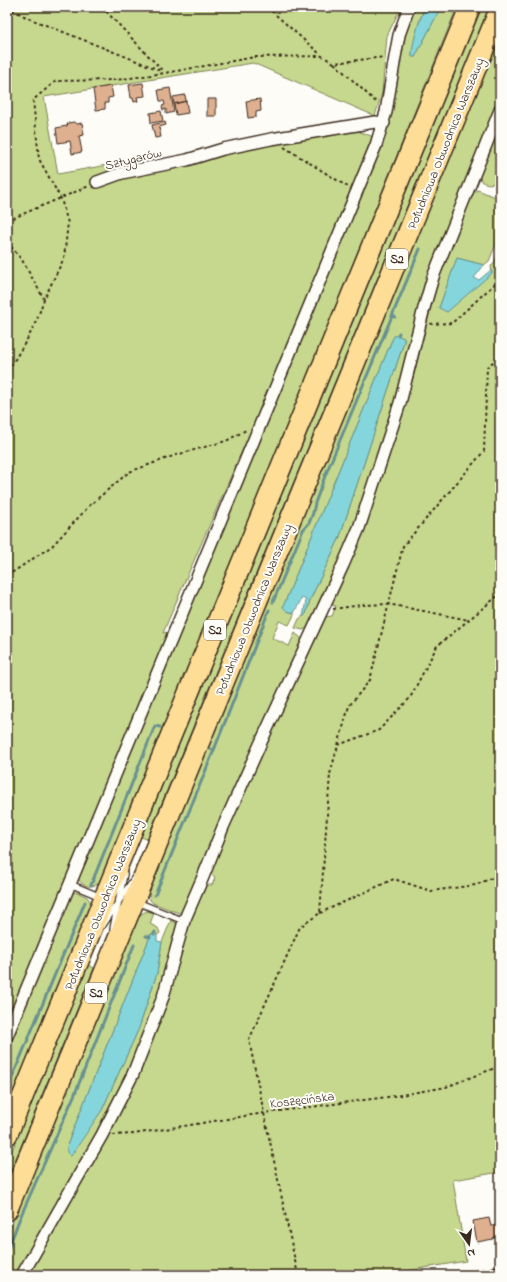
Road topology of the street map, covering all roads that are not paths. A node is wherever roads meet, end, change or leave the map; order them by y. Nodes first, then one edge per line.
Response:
1 (409, 7) edge
2 (470, 7) edge
3 (500, 9) edge
4 (500, 110) edge
5 (385, 118) junction
6 (97, 182) road end
7 (132, 833) junction
8 (126, 863) dead end
9 (124, 871) dead end
10 (70, 884) junction
11 (119, 900) junction
12 (184, 921) junction
13 (98, 931) dead end
14 (112, 932) dead end
15 (94, 938) dead end
16 (111, 940) dead end
17 (79, 962) junction
18 (105, 971) junction
19 (7, 1036) edge
20 (7, 1135) edge
21 (7, 1210) edge
22 (22, 1275) edge

1 - 5 street
2 - 7 highway, Południowa Obwodnica Warszawy / S2
3 - 11 highway, Południowa Obwodnica Warszawy / S2
4 - 12 street
5 - 6 street, Sztygarów
5 - 10 street
7 - 8 lane
7 - 11 highway, Południowa Obwodnica Warszawy / S2
9 - 11 lane
10 - 11 lane
10 - 19 street
11 - 12 lane
11 - 13 lane
11 - 14 lane
11 - 17 highway, Południowa Obwodnica Warszawy / S2
11 - 18 highway, Południowa Obwodnica Warszawy / S2
12 - 22 street
15 - 17 lane
16 - 18 lane
17 - 20 highway, Południowa Obwodnica Warszawy / S2
18 - 21 highway, Południowa Obwodnica Warszawy / S2

